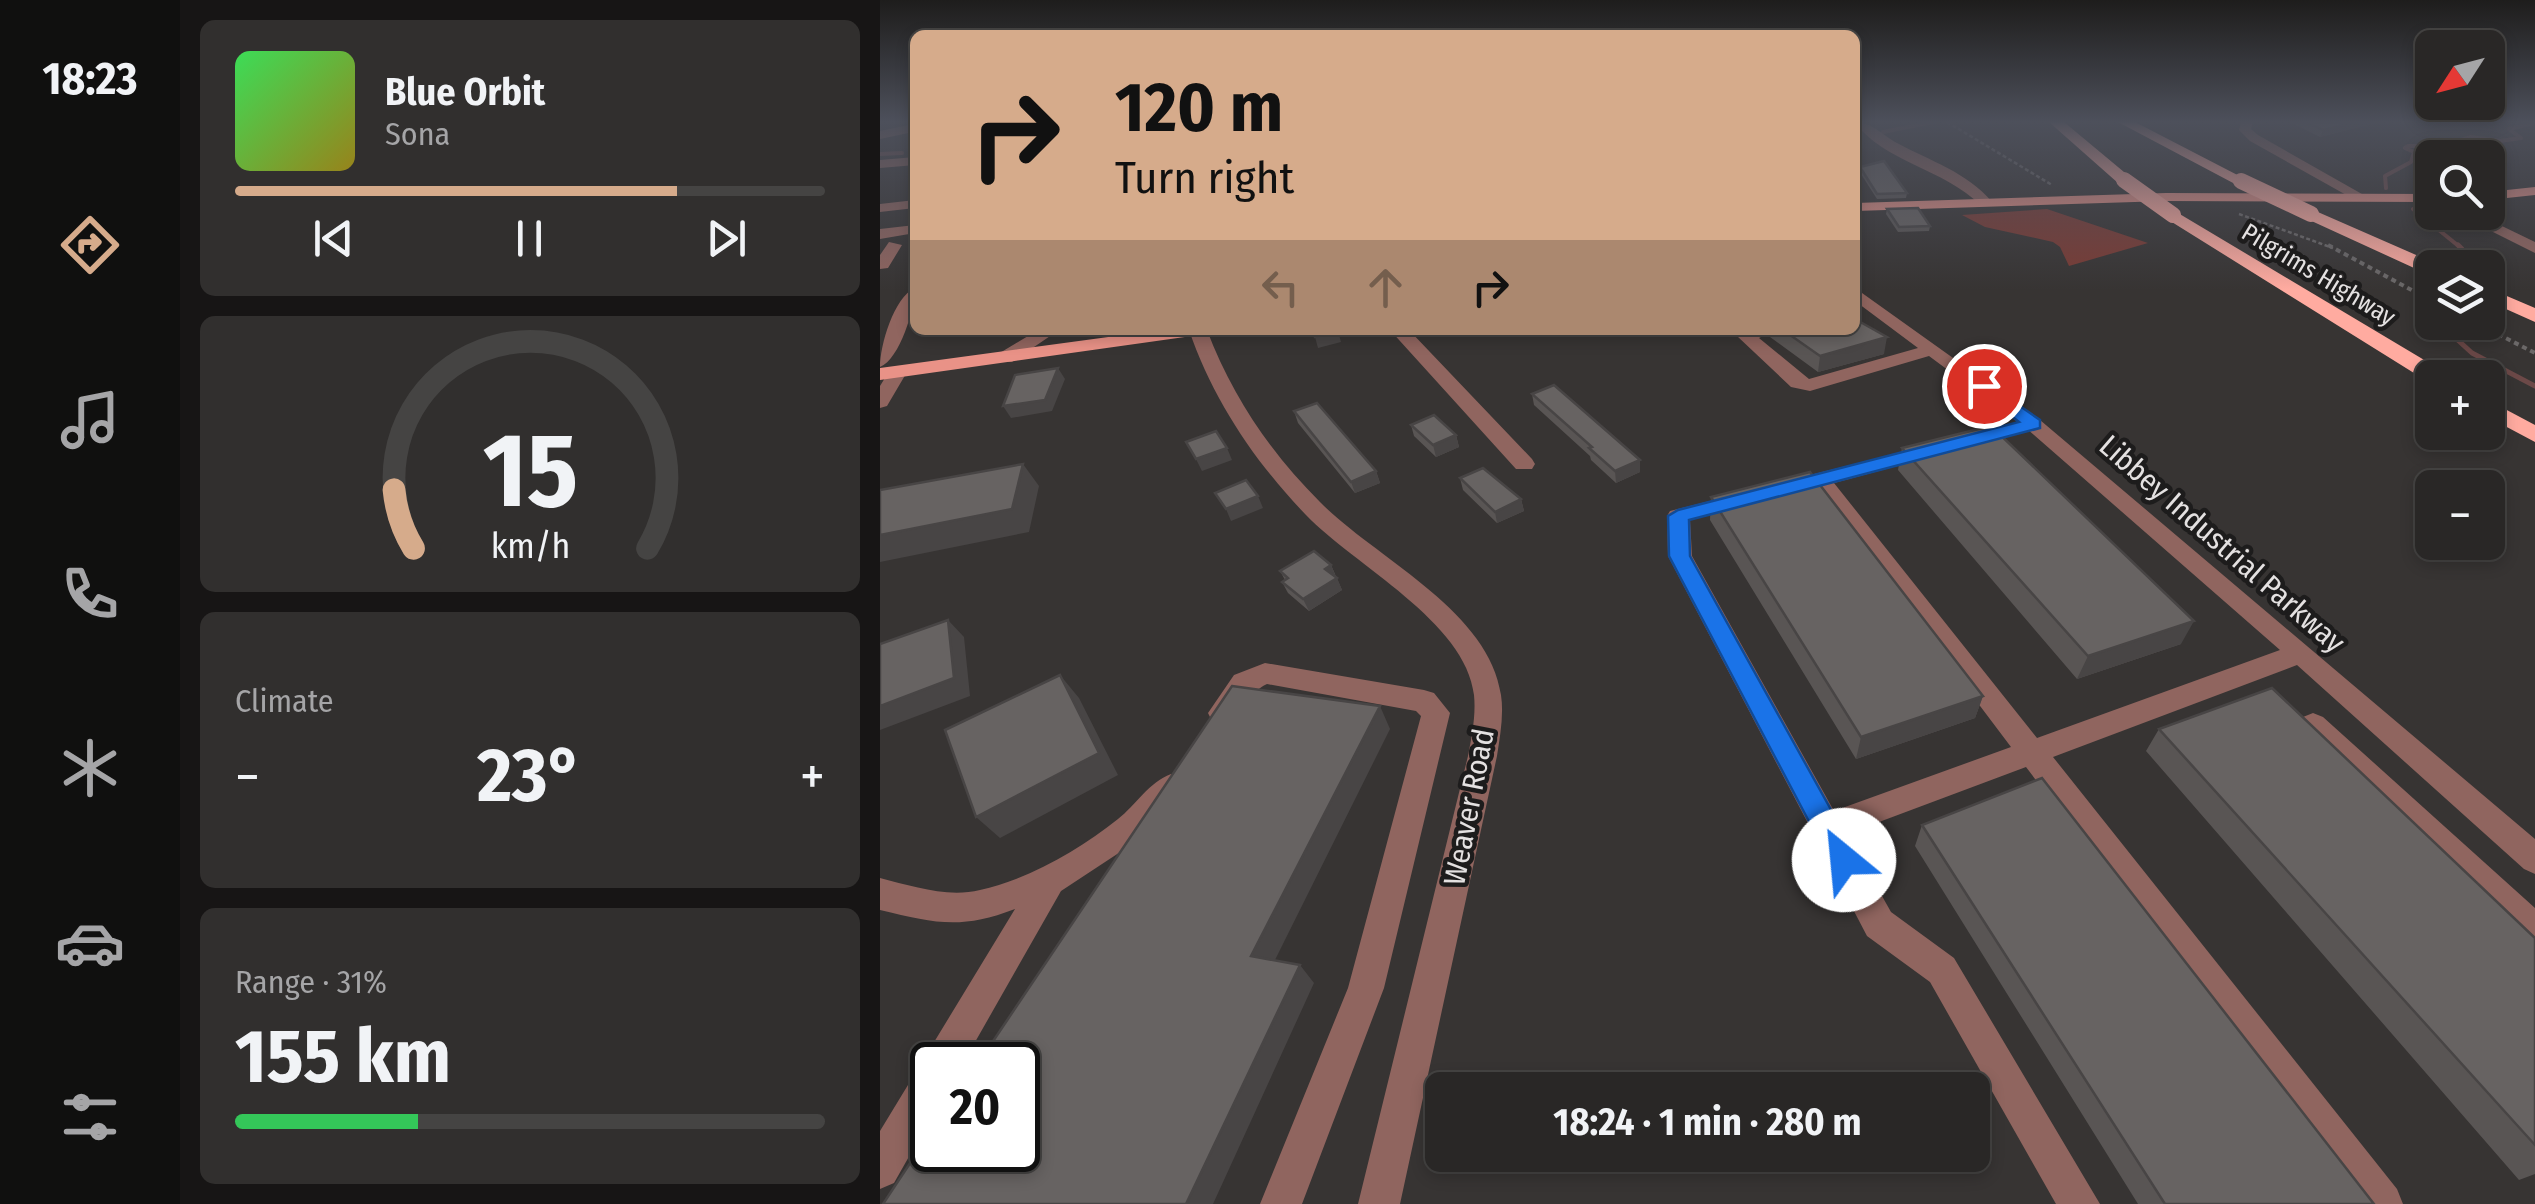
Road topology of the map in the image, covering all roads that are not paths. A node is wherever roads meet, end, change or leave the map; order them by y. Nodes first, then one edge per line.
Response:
1 (1953, 178) edge
2 (2122, 178) edge
3 (2234, 178) edge
4 (2326, 178) edge
5 (2535, 190) edge
6 (2505, 194) edge
7 (2362, 198) junction
8 (2415, 198) edge
9 (880, 199) edge
10 (910, 200) edge
11 (910, 201) edge
12 (1984, 202) junction
13 (1860, 206) edge
14 (880, 208) edge
15 (910, 230) edge
16 (2498, 230) edge
17 (880, 234) edge
18 (887, 246) edge
19 (2535, 248) edge
20 (2415, 261) edge
21 (882, 265) edge
22 (1860, 300) edge
23 (2505, 302) edge
24 (910, 305) edge
25 (2535, 316) edge
26 (1042, 335) edge
27 (1164, 335) edge
28 (1201, 335) edge
29 (1404, 335) edge
30 (1753, 335) edge
31 (1933, 349) junction
32 (1004, 358) junction
33 (2415, 364) edge
34 (886, 369) edge
35 (880, 402) edge
36 (2505, 417) edge
37 (2033, 424) junction
38 (1994, 434) edge
39 (2535, 435) edge
40 (1956, 444) edge
41 (1524, 464) dead end
42 (1820, 479) junction
43 (2300, 653) junction
44 (2314, 725) edge
45 (2031, 754) junction
46 (1827, 828) junction
47 (2528, 842) edge
48 (1050, 880) junction
49 (880, 894) edge
50 (2535, 930) edge
51 (955, 1042) edge
52 (910, 1118) edge
53 (880, 1170) edge
54 (1281, 1204) edge
55 (1379, 1204) edge
56 (2078, 1204) edge
57 (2382, 1204) edge

1 - 12 street
2 - 33 highway, Pilgrims Highway, bridge
3 - 20 highway, Pilgrims Highway, bridge
4 - 7 street
5 - 6 main road
7 - 8 main road
7 - 12 main road
9 - 10 street
11 - 14 street
12 - 13 main road
15 - 17 street
16 - 19 street
18 - 21 street
22 - 31 street, Libbey Industrial Parkway
23 - 25 highway
24 - 34 street
26 - 32 street
27 - 32 main road
28 - 55 street, Weaver Road
29 - 41 street
30 - 31 street
31 - 37 street, Libbey Industrial Parkway
32 - 34 main road
34 - 35 street
36 - 39 highway
37 - 38 street
37 - 43 street, Libbey Industrial Parkway
40 - 42 street
42 - 45 street
42 - 46 street
43 - 45 street
43 - 47 street, Libbey Industrial Parkway
44 - 50 street
45 - 46 street
45 - 57 street
46 - 56 street
48 - 49 street
48 - 51 street
48 - 54 street
52 - 53 street

